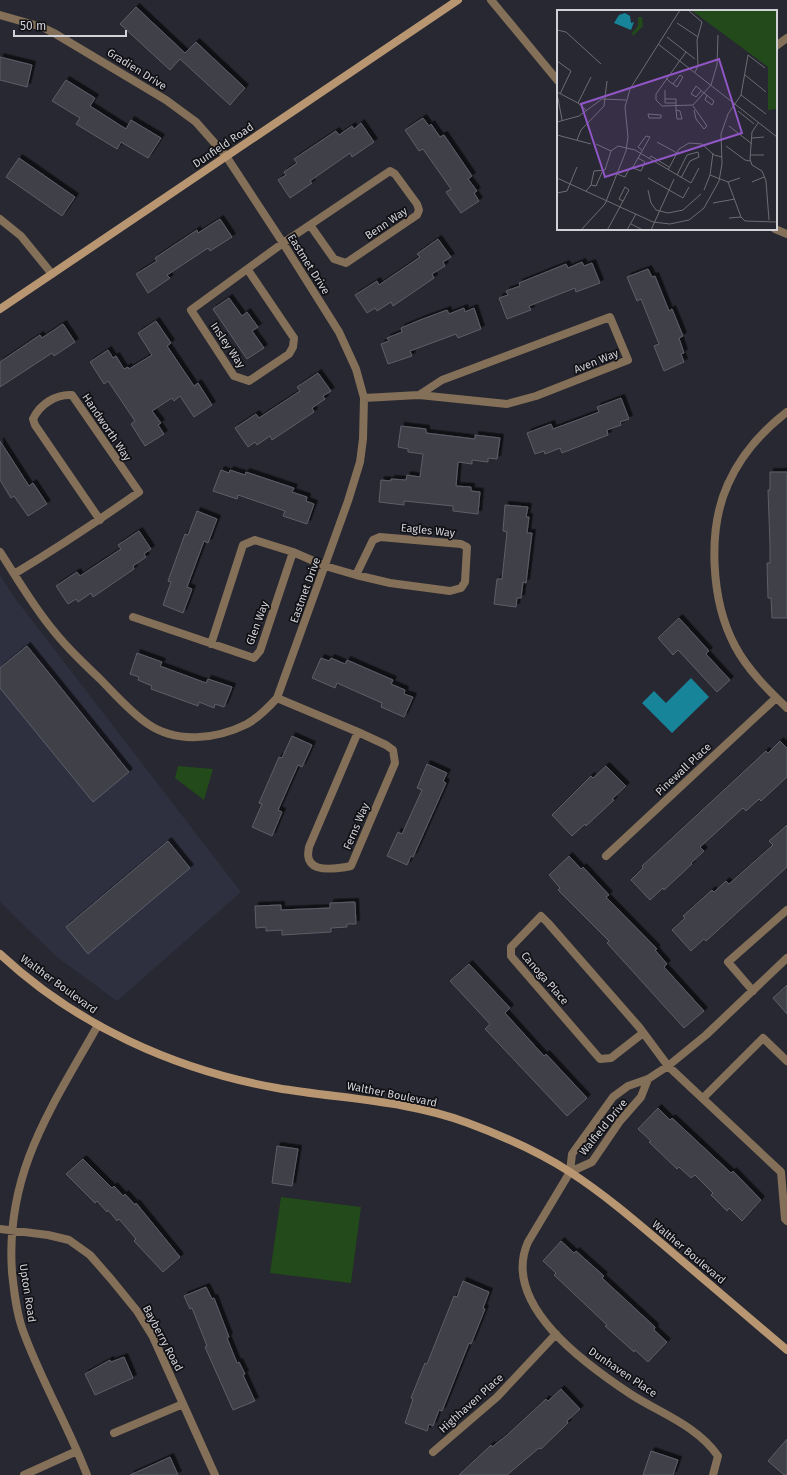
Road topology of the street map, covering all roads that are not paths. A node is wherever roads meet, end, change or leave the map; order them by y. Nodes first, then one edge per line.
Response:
1 (458, 0) edge
2 (491, 0) edge
3 (0, 15) edge
4 (787, 38) edge
5 (777, 45) edge
6 (557, 80) edge
7 (226, 156) junction
8 (0, 219) edge
9 (310, 225) junction
10 (777, 230) edge
11 (787, 234) edge
12 (283, 243) junction
13 (248, 270) junction
14 (52, 274) junction
15 (0, 309) edge
16 (419, 395) junction
17 (364, 398) junction
18 (787, 412) edge
19 (100, 520) junction
20 (0, 552) edge
21 (293, 552) junction
22 (325, 566) junction
23 (14, 574) junction
24 (356, 575) junction
25 (133, 617) dead end
26 (211, 644) junction
27 (277, 698) junction
28 (776, 698) junction
29 (787, 708) edge
30 (358, 732) junction
31 (606, 856) dead end
32 (787, 910) edge
33 (0, 954) edge
34 (787, 958) edge
35 (753, 991) junction
36 (98, 1025) junction
37 (643, 1032) junction
38 (787, 1061) edge
39 (668, 1066) junction
40 (648, 1079) junction
41 (703, 1098) junction
42 (787, 1166) edge
43 (570, 1172) junction
44 (781, 1172) junction
45 (787, 1221) edge
46 (0, 1229) edge
47 (12, 1230) junction
48 (556, 1334) junction
49 (787, 1350) edge
50 (183, 1404) junction
51 (114, 1433) dead end
52 (77, 1451) junction
53 (433, 1452) dead end
54 (716, 1474) edge
55 (24, 1475) edge
56 (86, 1475) edge
57 (216, 1475) edge

1 - 7 main road, Dunfield Road
2 - 6 street
3 - 7 street, Gradien Drive
4 - 5 street
7 - 12 street, Eastmet Drive
7 - 14 main road, Dunfield Road
8 - 14 street
9 - 9 street, Benn Way
9 - 12 street, Benn Way
10 - 11 street
12 - 13 street, Insley Way
12 - 17 street, Eastmet Drive
13 - 13 street, Insley Way
14 - 15 main road, Dunfield Road
16 - 16 street, Aven Way
16 - 17 street, Aven Way
17 - 22 street, Eastmet Drive
18 - 28 street
19 - 19 street, Handworth Way
19 - 23 street, Handworth Way
20 - 23 street, Eastmet Drive
21 - 22 street
21 - 26 street
21 - 26 street, Glen Way
22 - 24 street, Eagles Way
22 - 27 street, Eastmet Drive
23 - 27 street, Eastmet Drive
24 - 24 street, Eagles Way
25 - 26 street, Glen Way
27 - 30 street, Ferns Way
28 - 29 street
28 - 31 street, Pinewall Place
30 - 30 street, Ferns Way
32 - 35 street
33 - 36 main road, Walther Boulevard
34 - 35 street, Walfield Drive
35 - 39 street, Walfield Drive
36 - 43 main road, Walther Boulevard
36 - 47 street, Upton Road
37 - 37 street, Canoga Place
37 - 39 street, Canoga Place
38 - 41 street
39 - 40 street, Walfield Drive
39 - 41 street, Canoga Place
40 - 43 street, Walfield Drive
40 - 43 street, Walfield Drive
41 - 44 street, Canoga Place
42 - 44 street
43 - 48 street, Dunhaven Place
43 - 49 main road, Walther Boulevard
44 - 45 street
46 - 47 street, Bayberry Road
47 - 50 street, Bayberry Road
47 - 52 street, Upton Road
48 - 53 street, Highhaven Place
48 - 54 street, Dunhaven Place
50 - 51 street
50 - 57 street, Bayberry Road
52 - 55 street
52 - 56 street, Upton Road

